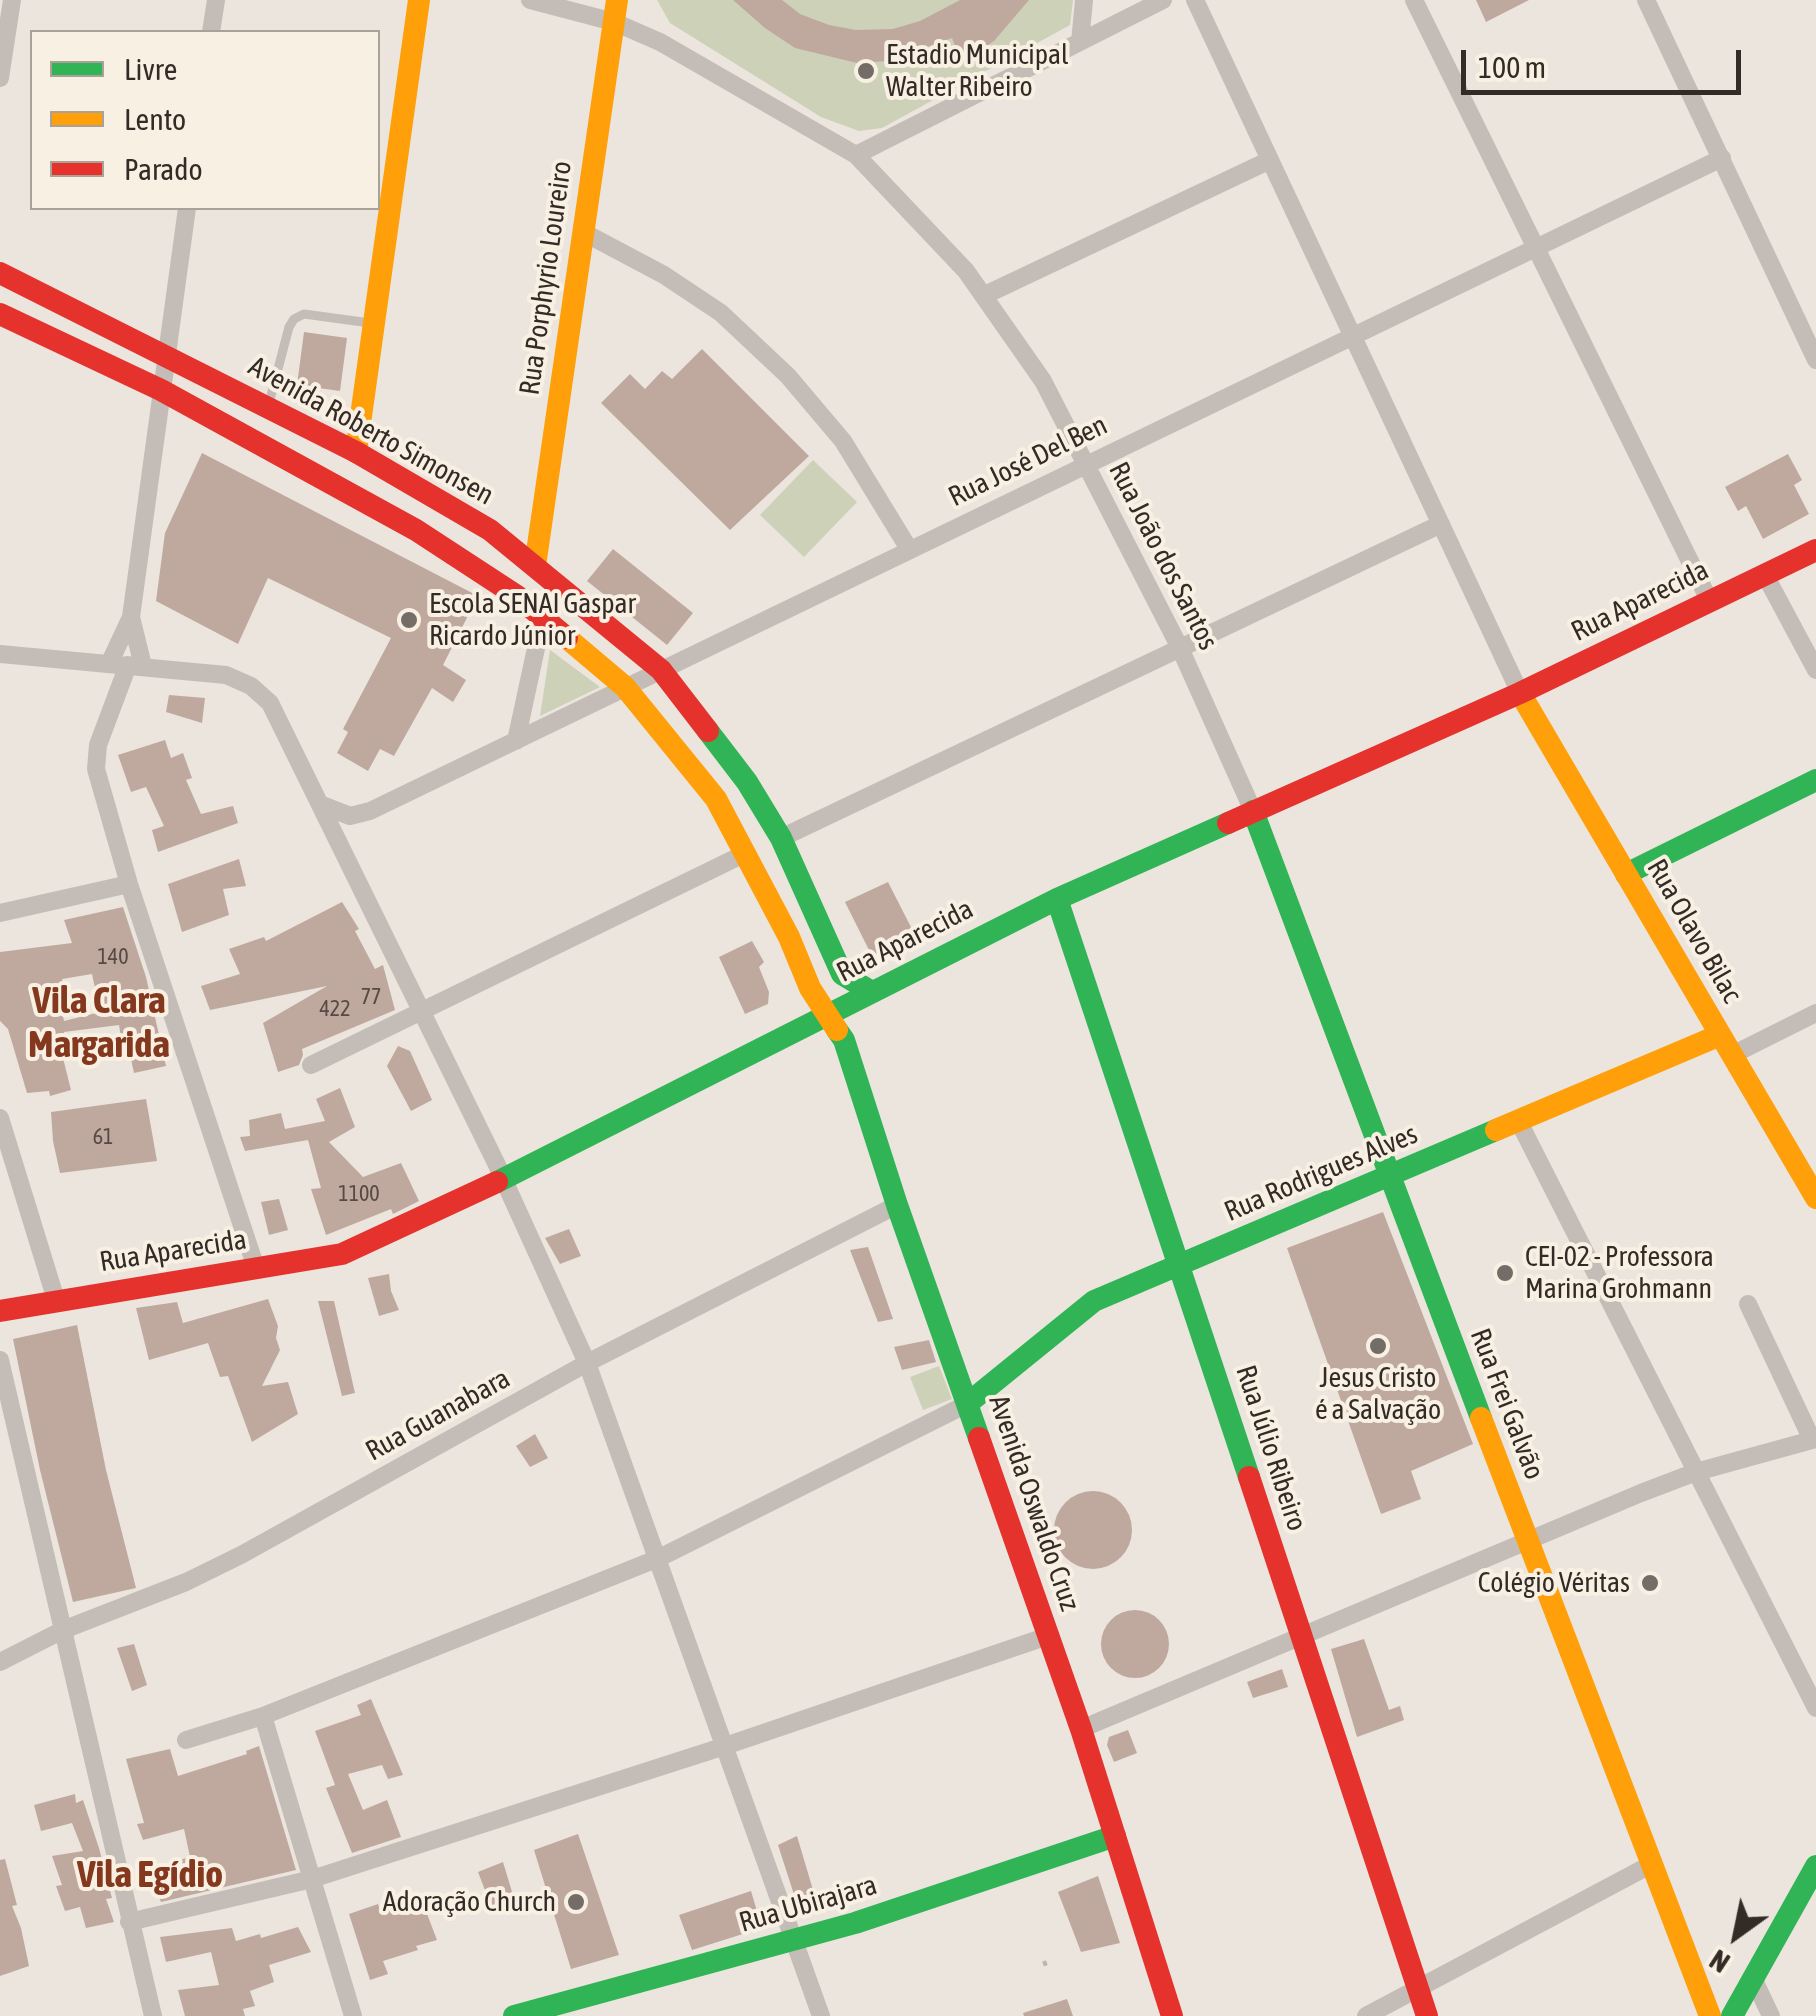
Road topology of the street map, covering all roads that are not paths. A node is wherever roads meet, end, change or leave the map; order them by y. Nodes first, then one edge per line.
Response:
1 (12, 0) edge
2 (216, 0) edge
3 (419, 0) edge
4 (530, 0) edge
5 (1084, 0) edge
6 (1163, 0) edge
7 (1195, 0) edge
8 (1414, 0) edge
9 (1646, 0) edge
10 (615, 11) edge
11 (211, 30) edge
12 (1080, 42) junction
13 (0, 78) edge
14 (856, 154) junction
15 (1722, 158) junction
16 (1270, 160) junction
17 (187, 210) edge
18 (583, 232) junction
19 (1536, 247) junction
20 (0, 273) edge
21 (985, 296) junction
22 (0, 314) edge
23 (373, 323) junction
24 (1352, 336) junction
25 (167, 356) junction
26 (1816, 360) edge
27 (161, 390) junction
28 (268, 408) junction
29 (356, 452) junction
30 (1085, 464) junction
31 (1441, 524) junction
32 (909, 549) junction
33 (1816, 550) edge
34 (535, 566) junction
35 (1764, 572) junction
36 (1709, 600) junction
37 (543, 616) junction
38 (131, 617) junction
39 (1180, 648) junction
40 (0, 654) edge
41 (127, 664) junction
42 (661, 670) junction
43 (1816, 670) edge
44 (626, 687) junction
45 (1520, 694) junction
46 (516, 741) junction
47 (1816, 780) edge
48 (322, 805) junction
49 (1253, 811) junction
50 (360, 816) junction
51 (781, 838) junction
52 (746, 853) junction
53 (347, 859) junction
54 (1626, 874) junction
55 (129, 884) junction
56 (1057, 899) junction
57 (0, 913) edge
58 (870, 992) junction
59 (420, 1009) junction
60 (1816, 1012) edge
61 (827, 1015) junction
62 (1726, 1045) junction
63 (311, 1065) dead end
64 (0, 1118) edge
65 (1519, 1122) junction
66 (1390, 1177) junction
67 (504, 1179) junction
68 (1816, 1198) edge
69 (897, 1205) junction
70 (1178, 1264) junction
71 (256, 1268) junction
72 (56, 1300) junction
73 (1748, 1304) dead end
74 (0, 1311) edge
75 (0, 1360) edge
76 (588, 1363) junction
77 (967, 1404) junction
78 (1814, 1440) edge
79 (1696, 1472) junction
80 (1526, 1540) junction
81 (659, 1558) junction
82 (62, 1630) junction
83 (1048, 1636) junction
84 (1302, 1637) junction
85 (0, 1662) edge
86 (1816, 1708) edge
87 (263, 1716) junction
88 (1081, 1729) junction
89 (186, 1740) dead end
90 (725, 1746) junction
91 (1115, 1836) junction
92 (1652, 1864) junction
93 (1816, 1866) edge
94 (312, 1880) junction
95 (129, 1922) junction
96 (795, 1939) junction
97 (1753, 1978) junction
98 (1418, 1987) junction
99 (568, 2009) edge
100 (153, 2016) edge
101 (353, 2016) edge
102 (514, 2016) edge
103 (820, 2016) edge
104 (1172, 2016) edge
105 (1366, 2016) edge
106 (1428, 2016) edge
107 (1710, 2016) edge
108 (1732, 2016) edge
109 (1771, 2016) edge

1 - 13 street
2 - 11 street
3 - 23 main road
4 - 10 street, Rua João dos Santos
5 - 12 street
6 - 12 street
7 - 16 street
8 - 19 street
9 - 15 street
10 - 14 street, Rua João dos Santos
10 - 18 main road, Rua Porphyrio Loureiro
12 - 14 street
14 - 21 street, Rua João dos Santos
15 - 19 street, Rua José Del Ben
15 - 26 street
16 - 21 street
16 - 24 street
17 - 25 street
18 - 32 street
18 - 34 main road, Rua Porphyrio Loureiro
19 - 24 street, Rua José Del Ben
19 - 36 street
20 - 25 main road, Avenida Roberto Simonsen
21 - 30 street, Rua João dos Santos
22 - 27 main road
23 - 28 lane
23 - 29 main road
24 - 30 street, Rua José Del Ben
24 - 31 street
25 - 27 street
25 - 28 main road, Avenida Roberto Simonsen
27 - 37 main road
27 - 38 street
28 - 29 main road, Avenida Roberto Simonsen
29 - 34 main road, Avenida Roberto Simonsen
30 - 32 street, Rua José Del Ben
30 - 39 street, Rua João dos Santos
31 - 39 street
31 - 45 street
32 - 42 street, Rua José Del Ben
33 - 35 main road, Rua Aparecida
34 - 42 main road, Avenida Roberto Simonsen
35 - 36 main road, Rua Aparecida
35 - 43 street
36 - 45 main road, Rua Aparecida
37 - 44 main road
37 - 46 street
38 - 41 street
38 - 41 street
39 - 49 street, Rua João dos Santos
39 - 51 street
40 - 41 street
41 - 48 street
41 - 55 street
42 - 44 street, Rua José Del Ben
42 - 51 main road, Avenida Roberto Simonsen
44 - 46 street, Rua José Del Ben
44 - 52 main road
45 - 49 main road, Rua Aparecida
45 - 54 main road, Rua Olavo Bilac
46 - 50 street, Rua José Del Ben
47 - 54 main road
48 - 50 street
48 - 53 street
49 - 56 main road, Rua Aparecida
49 - 66 main road, Rua Frei Galvão
50 - 53 street
51 - 58 main road, Avenida Roberto Simonsen
52 - 59 street
52 - 61 main road
53 - 59 street
54 - 62 main road, Rua Olavo Bilac
55 - 57 street
55 - 71 street
56 - 58 main road, Rua Aparecida
56 - 70 main road, Rua Júlio Ribeiro
58 - 61 main road, Rua Aparecida
59 - 63 street
59 - 67 street
60 - 62 street, Rua Rodrigues Alves
61 - 67 main road, Rua Aparecida
61 - 69 main road, Avenida Oswaldo Cruz
62 - 65 main road, Rua Rodrigues Alves
62 - 68 main road, Rua Olavo Bilac
64 - 72 street
65 - 66 main road, Rua Rodrigues Alves
65 - 79 street
66 - 70 main road, Rua Rodrigues Alves
66 - 80 main road, Rua Frei Galvão
67 - 71 main road, Rua Aparecida
67 - 76 street
69 - 76 street, Rua Guanabara
69 - 77 main road, Avenida Oswaldo Cruz
70 - 77 main road, Rua Rodrigues Alves
70 - 84 main road, Rua Júlio Ribeiro
71 - 72 main road, Rua Aparecida
72 - 74 main road, Rua Aparecida
73 - 78 street
75 - 82 street
76 - 81 street
76 - 82 street, Rua Guanabara
77 - 81 street
77 - 83 main road, Avenida Oswaldo Cruz
78 - 79 street
79 - 80 street
79 - 86 street
80 - 84 street
80 - 92 main road, Rua Frei Galvão
81 - 87 street
81 - 90 street
82 - 85 street, Rua Guanabara
82 - 95 street
83 - 88 main road, Avenida Oswaldo Cruz
83 - 90 street
84 - 88 street
84 - 98 main road, Rua Júlio Ribeiro
87 - 89 street
87 - 94 street
88 - 91 main road, Avenida Oswaldo Cruz
90 - 94 street
90 - 96 street
91 - 96 main road, Rua Ubirajara
91 - 104 main road, Avenida Oswaldo Cruz
92 - 98 street
92 - 107 main road, Rua Frei Galvão
93 - 97 main road
94 - 95 street
94 - 101 street
95 - 100 street
96 - 99 main road, Rua Ubirajara
96 - 103 street
97 - 108 main road
97 - 109 street
98 - 105 street
98 - 106 main road, Rua Júlio Ribeiro
99 - 102 main road, Rua Ubirajara

